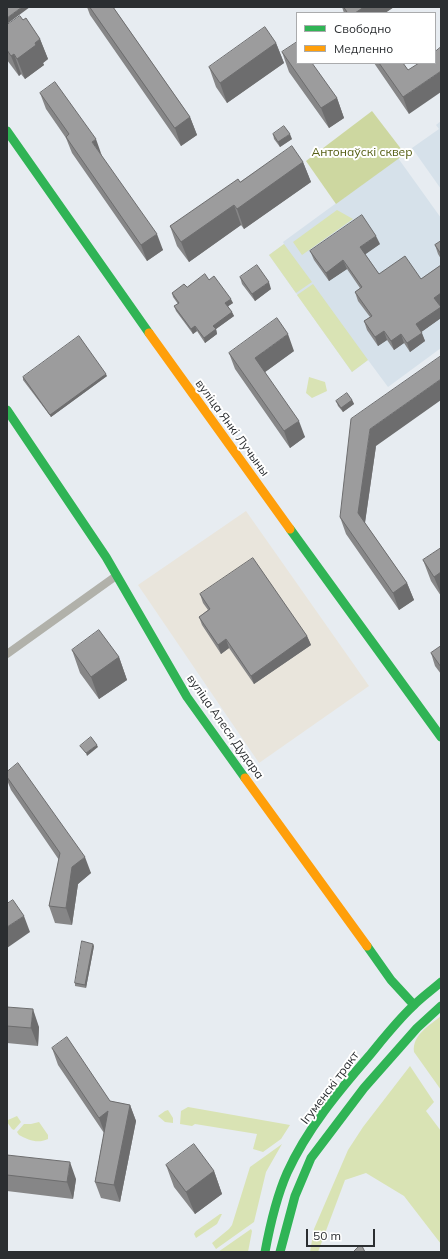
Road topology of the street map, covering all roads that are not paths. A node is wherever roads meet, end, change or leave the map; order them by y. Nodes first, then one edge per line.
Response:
1 (7, 131) edge
2 (7, 410) edge
3 (116, 576) junction
4 (7, 654) edge
5 (441, 737) edge
6 (441, 982) edge
7 (414, 1005) junction
8 (441, 1006) edge
9 (265, 1252) edge
10 (280, 1252) edge

1 - 5 main road, вуліца Янкі Лучыны
2 - 3 main road, вуліца Алеся Дудара
3 - 4 street
3 - 7 main road, вуліца Алеся Дудара
6 - 7 main road, Ігуменскі тракт
7 - 9 main road, Ігуменскі тракт
8 - 10 main road

